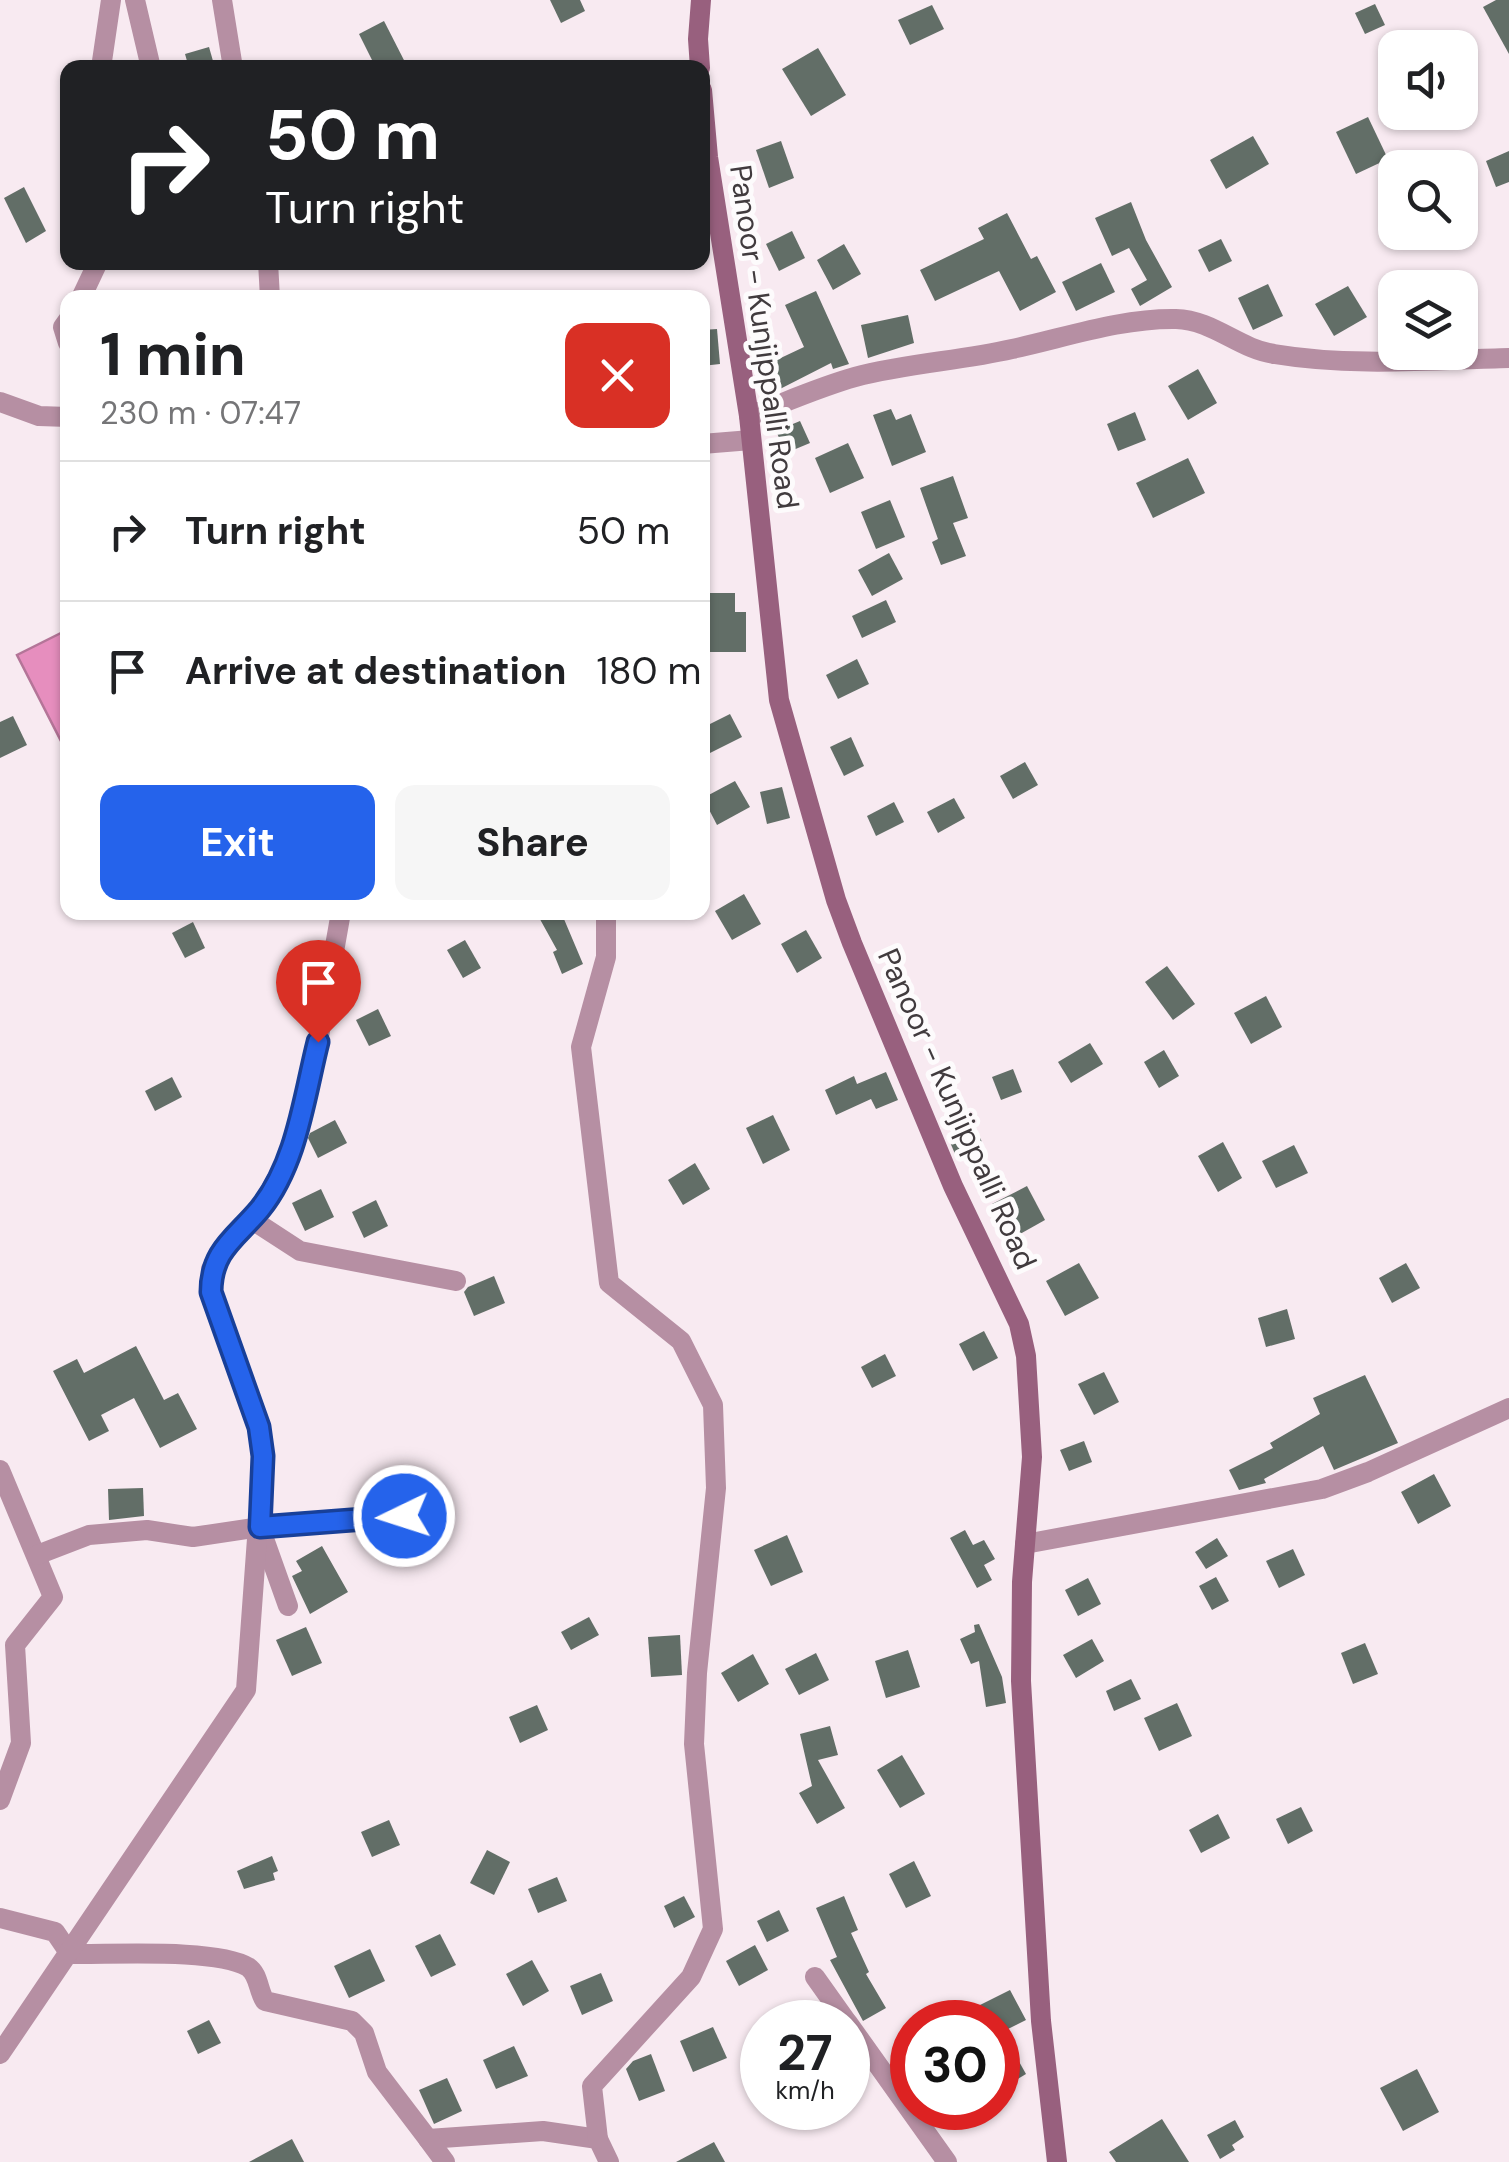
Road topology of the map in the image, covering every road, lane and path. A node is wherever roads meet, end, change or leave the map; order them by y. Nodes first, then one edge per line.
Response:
1 (112, 0) edge
2 (134, 0) edge
3 (222, 0) edge
4 (701, 0) edge
5 (102, 60) edge
6 (149, 60) edge
7 (232, 60) edge
8 (699, 60) edge
9 (710, 170) edge
10 (1509, 358) edge
11 (0, 402) edge
12 (748, 416) junction
13 (60, 417) edge
14 (750, 440) junction
15 (710, 443) edge
16 (340, 920) edge
17 (606, 920) edge
18 (250, 1219) junction
19 (456, 1281) dead end
20 (1509, 1408) edge
21 (0, 1470) edge
22 (404, 1516) dead end
23 (260, 1527) junction
24 (1025, 1544) junction
25 (36, 1554) junction
26 (288, 1606) dead end
27 (0, 1800) edge
28 (0, 1918) edge
29 (70, 1954) junction
30 (815, 1976) dead end
31 (831, 2000) edge
32 (0, 2054) edge
33 (870, 2055) edge
34 (428, 2139) junction
35 (598, 2139) junction
36 (445, 2162) edge
37 (609, 2162) edge
38 (947, 2162) edge
39 (1057, 2162) edge

1 - 5 street
2 - 6 street
3 - 7 street
4 - 8 main road
9 - 12 main road, Panoor - Kunjippalli Road
10 - 12 street
11 - 13 street
12 - 14 main road, Panoor - Kunjippalli Road
14 - 15 street
14 - 24 main road, Panoor - Kunjippalli Road
16 - 18 street
17 - 35 street
18 - 19 street
18 - 23 street
20 - 24 street
21 - 25 street
22 - 23 street
23 - 25 street
23 - 26 street
23 - 29 street
24 - 39 main road, Panoor - Kunjippalli Road
25 - 27 street
28 - 29 street
29 - 32 street
29 - 34 street
30 - 31 street
33 - 38 street
34 - 35 street
34 - 36 street
35 - 37 street

